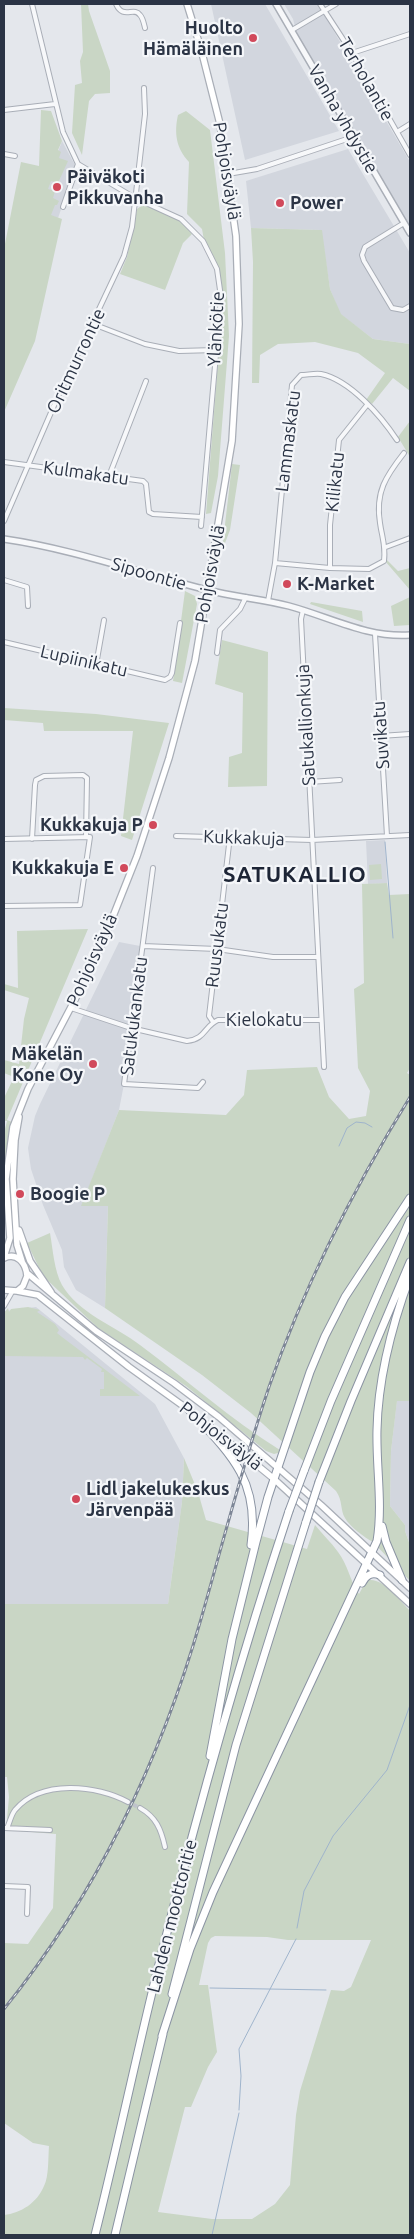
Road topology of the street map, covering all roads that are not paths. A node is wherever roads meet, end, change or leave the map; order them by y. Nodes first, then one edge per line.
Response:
1 (32, 4) edge
2 (116, 4) edge
3 (187, 4) edge
4 (276, 4) edge
5 (320, 4) edge
6 (336, 4) edge
7 (325, 11) junction
8 (145, 28) dead end
9 (292, 30) junction
10 (410, 34) edge
11 (352, 54) junction
12 (144, 88) dead end
13 (55, 104) junction
14 (4, 110) edge
15 (410, 124) edge
16 (397, 132) junction
17 (353, 137) junction
18 (4, 154) edge
19 (410, 155) edge
20 (15, 156) dead end
21 (78, 164) junction
22 (228, 174) junction
23 (135, 198) junction
24 (63, 208) dead end
25 (404, 223) junction
26 (410, 234) edge
27 (410, 306) edge
28 (93, 324) junction
29 (216, 350) junction
30 (146, 381) dead end
31 (367, 405) junction
32 (396, 440) dead end
33 (404, 453) dead end
34 (4, 462) edge
35 (28, 466) junction
36 (109, 476) junction
37 (202, 517) junction
38 (4, 521) edge
39 (200, 526) dead end
40 (410, 538) edge
41 (4, 539) edge
42 (386, 547) junction
43 (275, 563) junction
44 (330, 568) junction
45 (4, 580) edge
46 (208, 590) junction
47 (246, 597) junction
48 (268, 601) junction
49 (28, 606) dead end
50 (303, 610) junction
51 (104, 620) dead end
52 (180, 622) dead end
53 (375, 634) junction
54 (410, 635) edge
55 (4, 642) edge
56 (217, 653) dead end
57 (96, 665) junction
58 (410, 734) edge
59 (380, 736) junction
60 (340, 780) dead end
61 (309, 782) junction
62 (410, 835) edge
63 (176, 836) dead end
64 (230, 836) junction
65 (388, 836) junction
66 (88, 837) junction
67 (32, 839) junction
68 (4, 840) edge
69 (312, 840) junction
70 (153, 868) dead end
71 (4, 906) edge
72 (143, 946) junction
73 (217, 949) junction
74 (318, 957) junction
75 (71, 1008) junction
76 (321, 1020) junction
77 (213, 1022) junction
78 (131, 1028) junction
79 (324, 1067) dead end
80 (203, 1082) dead end
81 (19, 1115) junction
82 (410, 1198) edge
83 (410, 1220) edge
84 (17, 1222) junction
85 (4, 1257) edge
86 (22, 1261) junction
87 (410, 1262) edge
88 (27, 1272) junction
89 (410, 1276) edge
90 (4, 1290) edge
91 (15, 1292) junction
92 (59, 1302) junction
93 (4, 1306) edge
94 (190, 1411) junction
95 (278, 1467) junction
96 (274, 1479) junction
97 (379, 1504) junction
98 (373, 1552) junction
99 (368, 1563) junction
100 (380, 1575) junction
101 (247, 1578) junction
102 (402, 1580) junction
103 (410, 1588) edge
104 (355, 1590) junction
105 (410, 1604) edge
106 (128, 1802) tunnel mouth
107 (140, 1808) tunnel mouth
108 (198, 1815) junction
109 (6, 1828) edge
110 (50, 1830) dead end
111 (165, 1847) dead end
112 (4, 1886) edge
113 (27, 1914) dead end
114 (162, 2036) junction
115 (95, 2235) edge
116 (115, 2235) edge

1 - 13 street
2 - 8 street
3 - 22 main road, Pohjoisväylä
4 - 9 street, Vanha yhdystie
5 - 7 street, Terholantie
6 - 7 street
7 - 9 street
7 - 11 street, Terholantie
9 - 17 street, Vanha yhdystie
10 - 11 street
11 - 16 street, Terholantie
12 - 23 street, Oritmurrontie
13 - 14 street
13 - 21 street
15 - 16 street
16 - 19 street, Terholantie
17 - 22 street
17 - 25 street, Vanha yhdystie
18 - 20 street
21 - 23 street, Ylänkötie
21 - 24 street
22 - 46 main road, Pohjoisväylä
23 - 28 street, Oritmurrontie
23 - 29 street, Ylänkötie
25 - 26 street, Vanha yhdystie
25 - 27 street
28 - 29 street
28 - 35 street, Oritmurrontie
29 - 37 street, Ylänkötie
30 - 36 street
31 - 32 street, Lammaskatu
31 - 43 street, Lammaskatu
31 - 44 street, Kilikatu
33 - 42 street
34 - 35 street, Kulmakatu
35 - 36 street, Kulmakatu
35 - 38 street, Oritmurrontie
36 - 37 street, Kulmakatu
37 - 39 street, Ylänkötie
40 - 42 street
41 - 46 street, Sipoontie
42 - 44 street
43 - 44 street
43 - 48 street, Lammaskatu
45 - 49 street
46 - 47 street, Sipoontie
46 - 75 main road, Pohjoisväylä
47 - 48 street, Sipoontie
47 - 56 street
48 - 50 street, Sipoontie
50 - 53 street, Sipoontie
50 - 61 street, Satukallionkuja
51 - 57 street
52 - 57 street, Lupiinikatu
53 - 54 street, Sipoontie
53 - 59 street, Suvikatu
55 - 57 street, Lupiinikatu
58 - 59 street
59 - 65 street, Suvikatu
60 - 61 street
61 - 69 street, Satukallionkuja
62 - 65 street, Kukkakuja
63 - 64 street, Kukkakuja
64 - 69 street, Kukkakuja
64 - 73 street, Ruusukatu
65 - 69 street, Kukkakuja
66 - 67 street
66 - 67 street
66 - 71 street
67 - 68 street
69 - 74 street, Satukallionkuja
70 - 72 street, Satukukankatu
72 - 73 street
72 - 78 street, Satukukankatu
73 - 74 street
73 - 77 street, Ruusukatu
74 - 76 street, Satukallionkuja
75 - 78 street, Kielokatu
75 - 81 main road, Pohjoisväylä
76 - 77 street, Kielokatu
76 - 79 street, Satukallionkuja
77 - 78 street, Kielokatu
78 - 80 street, Satukukankatu
81 - 84 main road, Pohjoisväylä
81 - 85 main road, Pohjoisväylä
82 - 95 highway
83 - 108 highway, Lahden moottoritie, bridge
84 - 86 main road, Pohjoisväylä
84 - 92 main road
85 - 86 main road
86 - 88 main road, Pohjoisväylä
87 - 114 highway, Lahden moottoritie, bridge
88 - 91 main road
88 - 92 main road, Pohjoisväylä
89 - 97 highway
90 - 91 main road, Pohjoisväylä
91 - 93 street
91 - 94 main road, Pohjoisväylä
92 - 95 main road, Pohjoisväylä
94 - 96 main road, Pohjoisväylä
94 - 101 highway
95 - 96 highway
95 - 98 main road, Pohjoisväylä
96 - 99 main road, Pohjoisväylä
96 - 101 highway
97 - 98 highway
97 - 102 highway
98 - 99 highway
98 - 102 main road, Pohjoisväylä
99 - 100 main road, Pohjoisväylä
99 - 104 highway
100 - 104 highway
100 - 105 main road, Pohjoisväylä
101 - 108 highway
102 - 103 main road, Pohjoisväylä
104 - 114 highway
106 - 109 street
107 - 111 street
108 - 115 highway, Lahden moottoritie
109 - 110 street
112 - 113 street
114 - 116 highway, Lahden moottoritie

